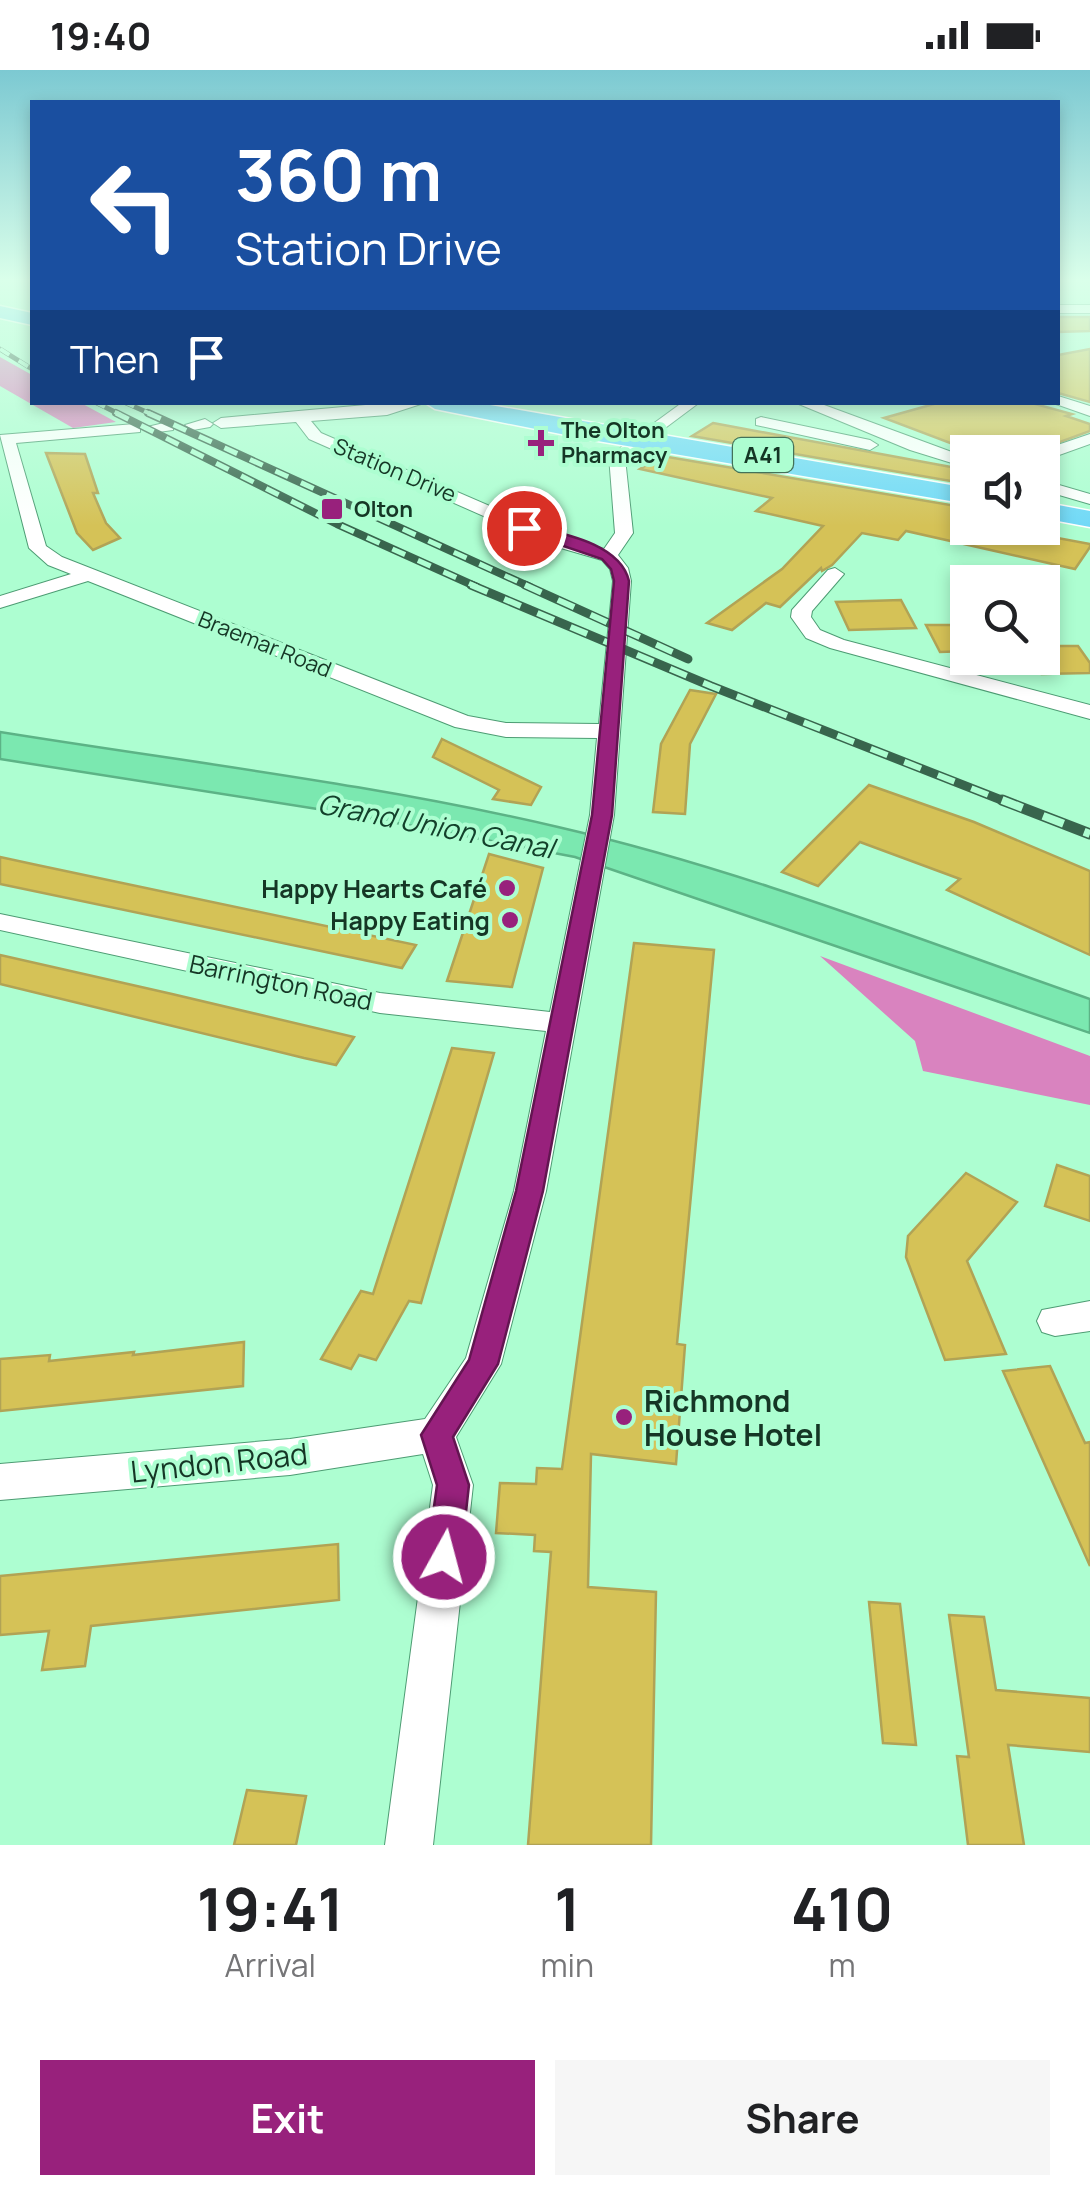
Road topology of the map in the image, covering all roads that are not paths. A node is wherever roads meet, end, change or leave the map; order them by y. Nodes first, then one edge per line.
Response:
1 (1060, 401) edge
2 (407, 405) edge
3 (453, 405) edge
4 (496, 405) edge
5 (688, 405) edge
6 (809, 405) edge
7 (1090, 412) edge
8 (302, 418) junction
9 (762, 422) dead end
10 (206, 424) dead end
11 (151, 428) dead end
12 (640, 437) junction
13 (3, 439) edge
14 (1090, 439) edge
15 (916, 447) junction
16 (1060, 450) edge
17 (950, 457) edge
18 (1060, 490) edge
19 (950, 493) edge
20 (1090, 499) edge
21 (1060, 513) edge
22 (1090, 519) edge
23 (608, 556) junction
24 (91, 574) junction
25 (835, 574) dead end
26 (0, 602) edge
27 (1090, 712) edge
28 (610, 731) junction
29 (0, 922) edge
30 (564, 1023) junction
31 (436, 1435) junction
32 (0, 1482) edge
33 (409, 1845) edge

1 - 7 street
2 - 8 street
3 - 12 highway, A41
4 - 12 highway, A41
5 - 12 street
6 - 15 street
8 - 10 street
8 - 23 street, Station Drive
9 - 15 street
11 - 13 street
12 - 19 highway, A41
12 - 23 street
13 - 24 street, Braemar Road
14 - 16 street
15 - 17 street
18 - 20 street
21 - 22 highway
23 - 28 street
24 - 26 street
24 - 28 street, Braemar Road
25 - 27 street
28 - 30 street
29 - 30 street, Barrington Road
30 - 31 street
31 - 32 street, Lyndon Road
31 - 33 street

